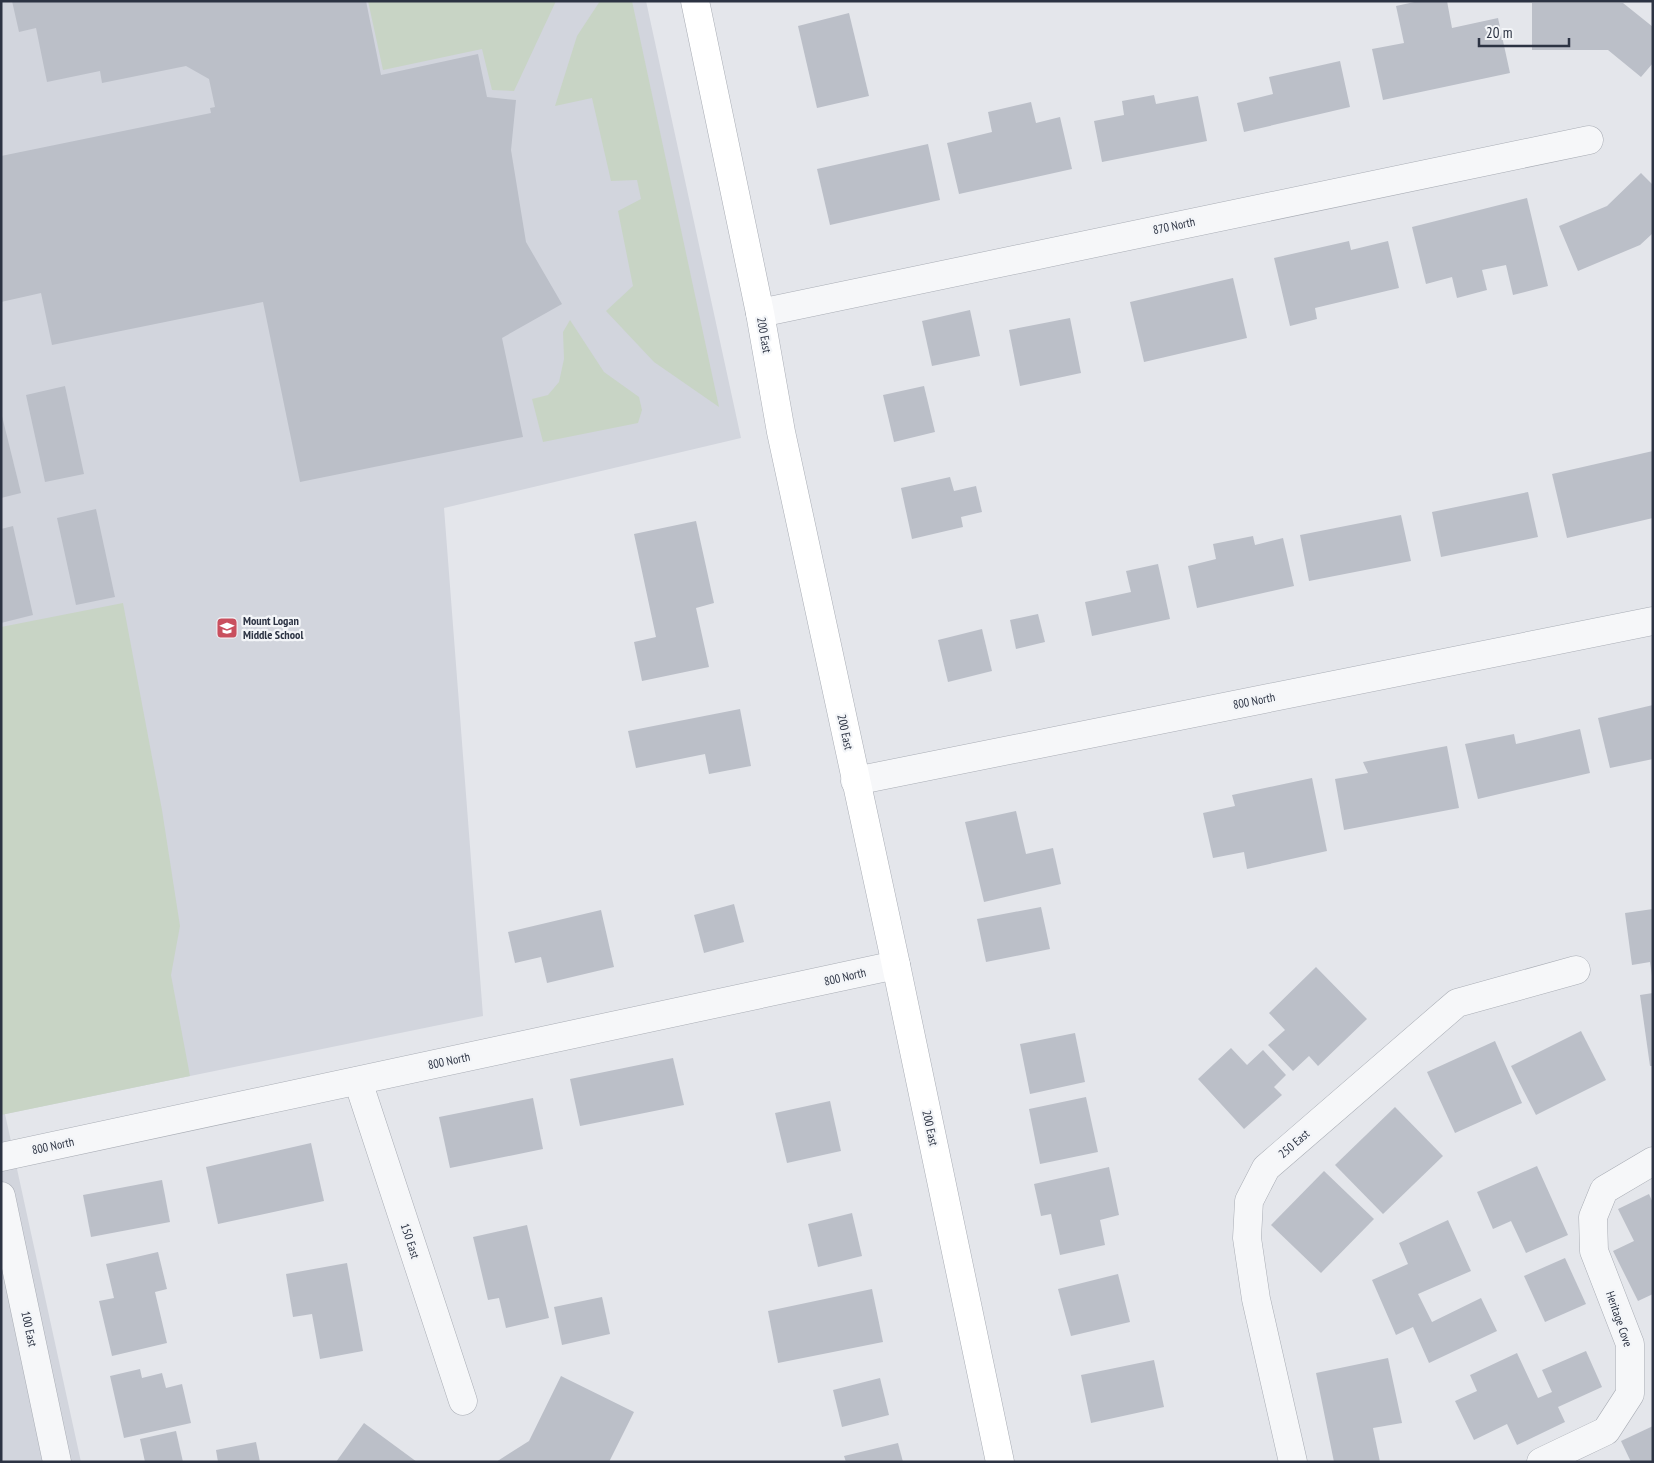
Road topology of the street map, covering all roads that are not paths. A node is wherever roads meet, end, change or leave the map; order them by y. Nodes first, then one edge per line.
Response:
1 (695, 1) edge
2 (1589, 140) dead end
3 (760, 313) junction
4 (1653, 621) edge
5 (855, 781) junction
6 (896, 965) junction
7 (1576, 970) dead end
8 (358, 1081) junction
9 (1, 1156) edge
10 (1653, 1161) edge
11 (1, 1196) edge
12 (463, 1401) dead end
13 (57, 1462) edge
14 (1000, 1462) edge
15 (1293, 1462) edge
16 (1542, 1462) edge

1 - 3 main road, 200 East
2 - 3 street, 870 North
3 - 5 main road, 200 East
4 - 5 street, 800 North
5 - 6 main road, 200 East
6 - 8 street, 800 North
6 - 14 main road, 200 East
7 - 15 street, 250 East
8 - 9 street, 800 North
8 - 12 street, 150 East
10 - 16 street, Heritage Cove
11 - 13 street, 100 East

